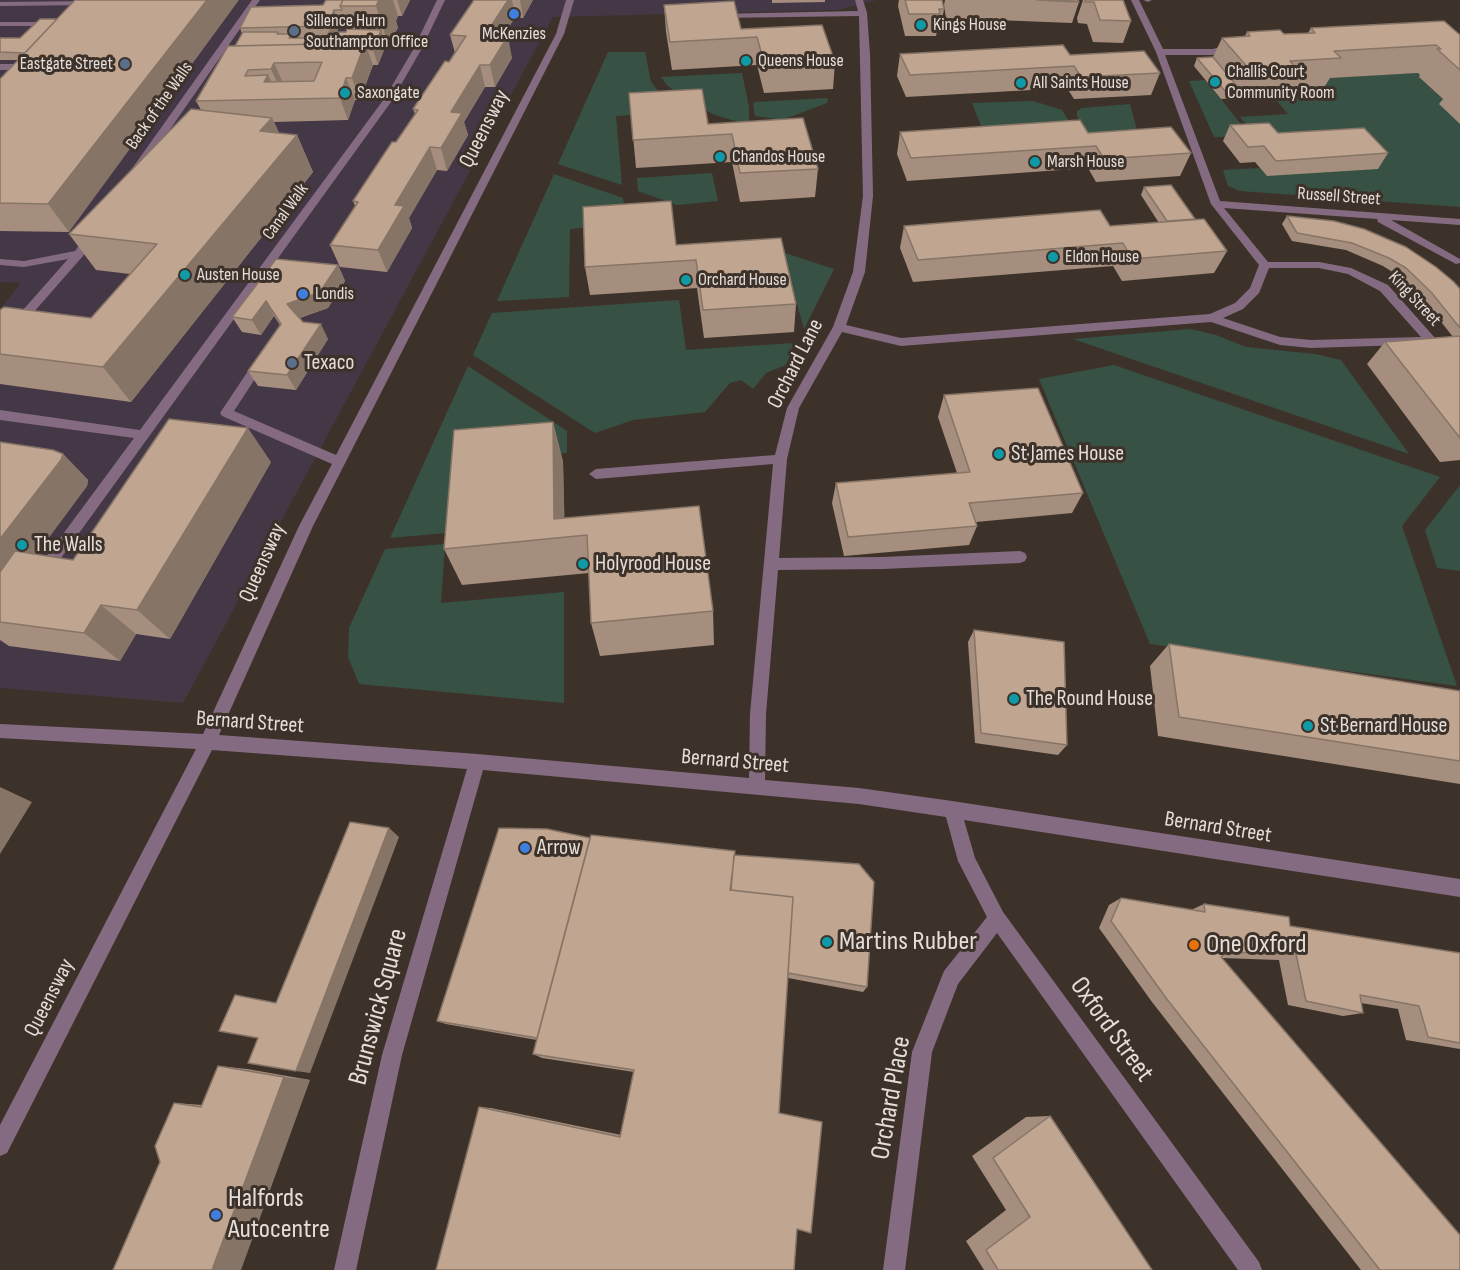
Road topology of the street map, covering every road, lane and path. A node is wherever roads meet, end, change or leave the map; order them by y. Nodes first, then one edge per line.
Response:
1 (256, 0) edge
2 (441, 0) edge
3 (570, 0) edge
4 (1135, 0) edge
5 (97, 1) edge
6 (0, 4) edge
7 (861, 6) edge
8 (790, 15) junction
9 (83, 16) edge
10 (710, 16) edge
11 (66, 23) edge
12 (0, 24) edge
13 (791, 25) edge
14 (1245, 43) edge
15 (1160, 52) junction
16 (0, 67) edge
17 (27, 75) edge
18 (131, 177) edge
19 (1216, 204) junction
20 (1371, 216) junction
21 (1460, 222) edge
22 (99, 225) edge
23 (79, 254) junction
24 (1456, 261) dead end
25 (0, 262) edge
26 (1265, 265) junction
27 (1212, 318) junction
28 (839, 327) junction
29 (0, 343) edge
30 (272, 344) edge
31 (0, 415) edge
32 (144, 435) junction
33 (780, 459) junction
34 (340, 462) junction
35 (596, 474) dead end
36 (1020, 557) dead end
37 (770, 564) junction
38 (34, 584) edge
39 (0, 730) edge
40 (208, 742) junction
41 (477, 762) junction
42 (757, 786) junction
43 (952, 809) junction
44 (1460, 888) edge
45 (997, 918) junction
46 (0, 1146) edge
47 (345, 1270) edge
48 (894, 1270) edge
49 (1251, 1270) edge

1 - 18 street, Back of the Walls
2 - 32 street, Canal Walk
3 - 34 street, Queensway
4 - 15 street
5 - 6 street
5 - 9 street
7 - 8 street
7 - 28 street, Orchard Lane
8 - 10 street
8 - 13 street
11 - 12 street
14 - 15 street
15 - 19 street
16 - 17 street
19 - 20 street, Russell Street
19 - 26 street
20 - 21 street, Russell Street
20 - 24 street
22 - 23 street
23 - 25 street
23 - 29 street
26 - 27 street, King Street
26 - 27 street, King Street
27 - 28 street, King Street
28 - 33 street, Orchard Lane
30 - 34 street
31 - 32 street
32 - 38 street, Canal Walk
33 - 35 street
33 - 37 street, Orchard Lane
34 - 40 street, Queensway
36 - 37 street
37 - 42 street, Orchard Lane
39 - 40 street, Bernard Street
40 - 41 street, Bernard Street
40 - 46 street, Queensway
41 - 42 street, Bernard Street
41 - 47 street, Brunswick Square
42 - 43 street, Bernard Street
43 - 44 street, Bernard Street
43 - 45 street, Oxford Street
45 - 48 street, Orchard Place
45 - 49 street, Oxford Street

